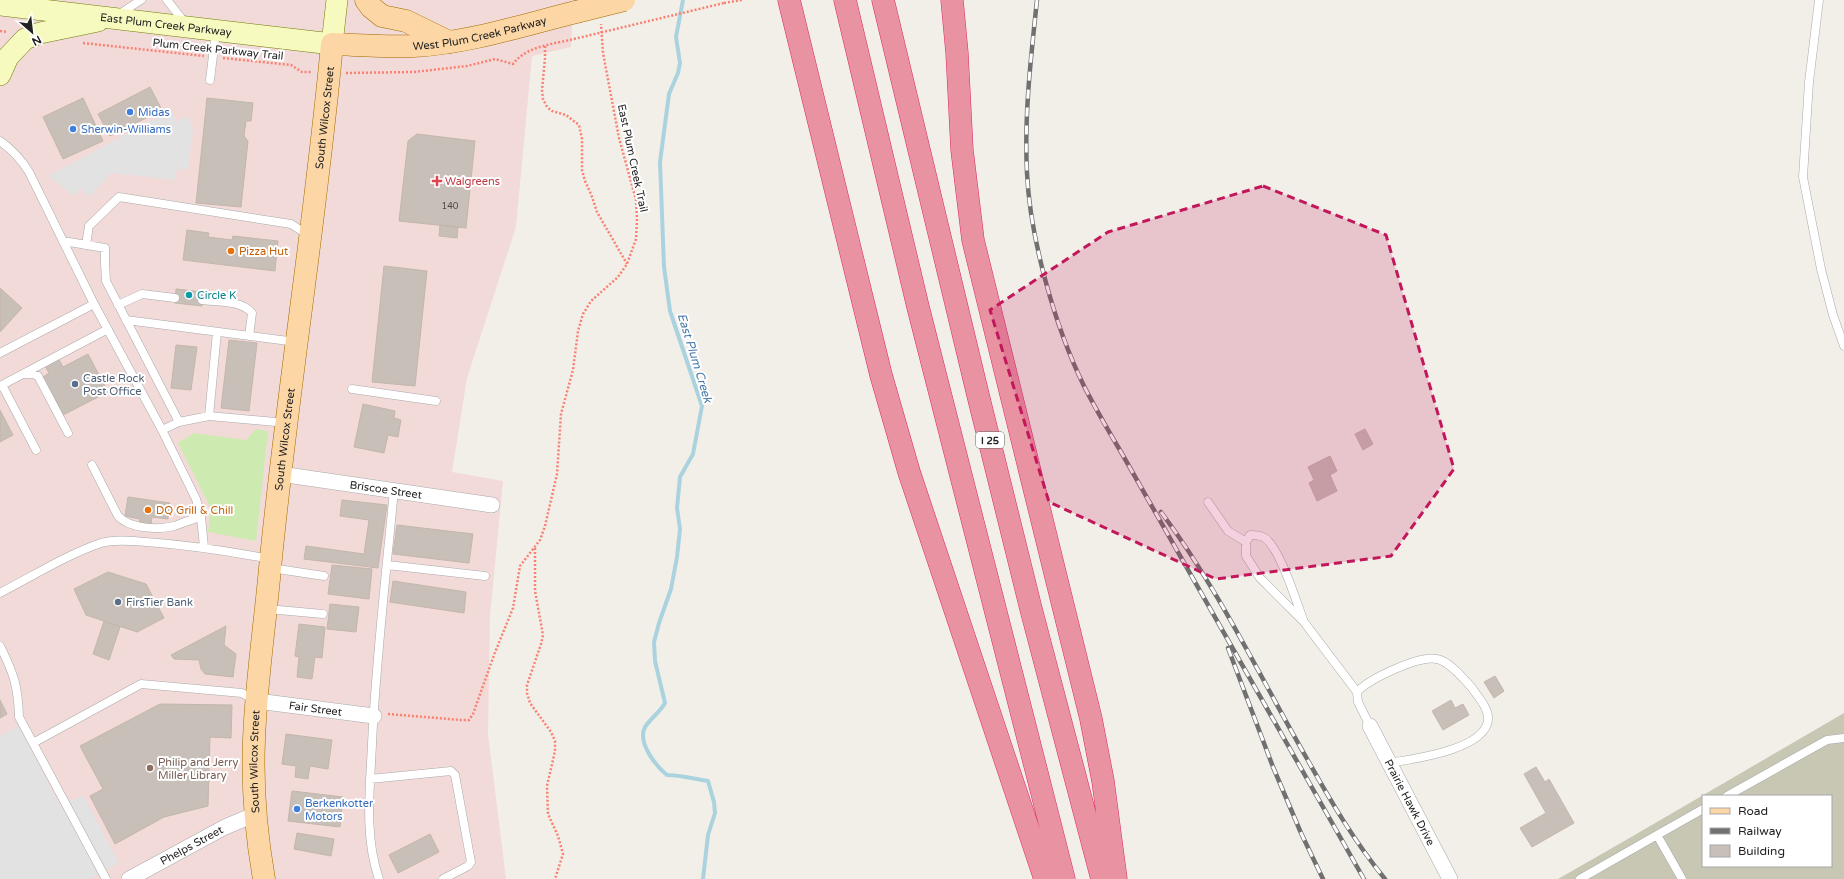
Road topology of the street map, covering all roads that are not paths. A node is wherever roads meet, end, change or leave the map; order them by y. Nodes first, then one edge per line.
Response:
1 (141, 0) edge
2 (167, 0) edge
3 (337, 0) edge
4 (366, 0) edge
5 (624, 0) edge
6 (789, 0) edge
7 (884, 0) edge
8 (952, 0) edge
9 (1819, 0) edge
10 (845, 3) edge
11 (0, 5) edge
12 (112, 18) junction
13 (188, 27) junction
14 (216, 30) junction
15 (449, 42) junction
16 (332, 44) junction
17 (0, 75) edge
18 (210, 80) dead end
19 (0, 142) edge
20 (309, 236) junction
21 (63, 241) junction
22 (86, 244) junction
23 (175, 298) dead end
24 (202, 300) dead end
25 (94, 304) junction
26 (118, 305) junction
27 (126, 320) junction
28 (108, 329) junction
29 (217, 332) junction
30 (250, 336) junction
31 (296, 342) junction
32 (1844, 346) edge
33 (1, 351) edge
34 (22, 374) junction
35 (1, 385) edge
36 (352, 389) dead end
37 (436, 401) dead end
38 (209, 416) junction
39 (179, 422) junction
40 (286, 423) junction
41 (162, 430) junction
42 (68, 433) dead end
43 (36, 450) dead end
44 (92, 465) dead end
45 (280, 474) junction
46 (394, 490) junction
47 (1208, 502) dead end
48 (492, 505) dead end
49 (201, 517) junction
50 (1246, 542) junction
51 (204, 547) junction
52 (270, 564) junction
53 (387, 565) junction
54 (324, 576) dead end
55 (485, 576) dead end
56 (0, 593) edge
57 (266, 608) junction
58 (323, 614) dead end
59 (1304, 622) junction
60 (0, 646) edge
61 (1357, 692) junction
62 (257, 702) junction
63 (374, 716) junction
64 (1370, 726) joint
65 (1844, 738) edge
66 (33, 743) junction
67 (1389, 763) junction
68 (370, 779) junction
69 (1729, 795) edge
70 (1702, 810) edge
71 (256, 814) junction
72 (1657, 835) junction
73 (106, 879) edge
74 (129, 879) edge
75 (264, 879) edge
76 (379, 879) edge
77 (443, 879) edge
78 (1045, 879) edge
79 (1064, 879) edge
80 (1102, 879) edge
81 (1116, 879) edge
82 (1450, 879) edge
83 (1580, 879) edge
84 (1682, 879) edge

1 - 12 lane
2 - 13 lane
3 - 16 main road, South Wilcox Street
4 - 15 main road
5 - 15 main road, West Plum Creek Parkway, bridge
6 - 78 highway
7 - 80 highway, I 25
8 - 81 highway
9 - 32 lane
10 - 79 highway
11 - 12 main road, East Plum Creek Parkway
12 - 13 main road, East Plum Creek Parkway
12 - 17 main road
13 - 14 main road, East Plum Creek Parkway
14 - 16 main road, East Plum Creek Parkway
14 - 18 lane
15 - 16 main road, West Plum Creek Parkway
16 - 20 main road, South Wilcox Street
19 - 21 lane
20 - 22 lane
20 - 31 main road, South Wilcox Street
21 - 22 lane
21 - 25 lane
22 - 26 lane
23 - 26 lane
24 - 30 lane
25 - 28 lane
25 - 33 lane
26 - 27 lane
27 - 29 lane
27 - 39 lane
28 - 34 lane
28 - 41 lane
29 - 30 lane
29 - 38 lane
30 - 31 lane
31 - 40 main road, South Wilcox Street
34 - 35 lane
34 - 42 lane
35 - 43 lane
36 - 37 lane
38 - 39 lane
38 - 40 lane
39 - 41 lane
40 - 45 main road, South Wilcox Street
41 - 49 lane
44 - 49 lane
45 - 46 street, Briscoe Street
45 - 52 main road, South Wilcox Street
46 - 48 street, Briscoe Street
46 - 53 lane
47 - 50 lane
49 - 51 lane
50 - 59 lane
50 - 59 lane
51 - 52 lane
51 - 56 lane
52 - 54 lane
52 - 57 main road, South Wilcox Street
53 - 55 lane
53 - 63 lane
57 - 58 lane
57 - 62 main road, South Wilcox Street
59 - 61 lane
60 - 66 lane
61 - 64 lane
61 - 67 lane
62 - 63 street, Fair Street
62 - 66 lane
62 - 71 main road, South Wilcox Street
63 - 68 lane
64 - 67 street, Prairie Hawk Drive
65 - 69 lane
66 - 73 lane
67 - 82 street, Prairie Hawk Drive
68 - 76 lane
68 - 77 lane
70 - 72 lane
71 - 74 street, Phelps Street
71 - 75 main road, South Wilcox Street
72 - 83 lane
72 - 84 lane

